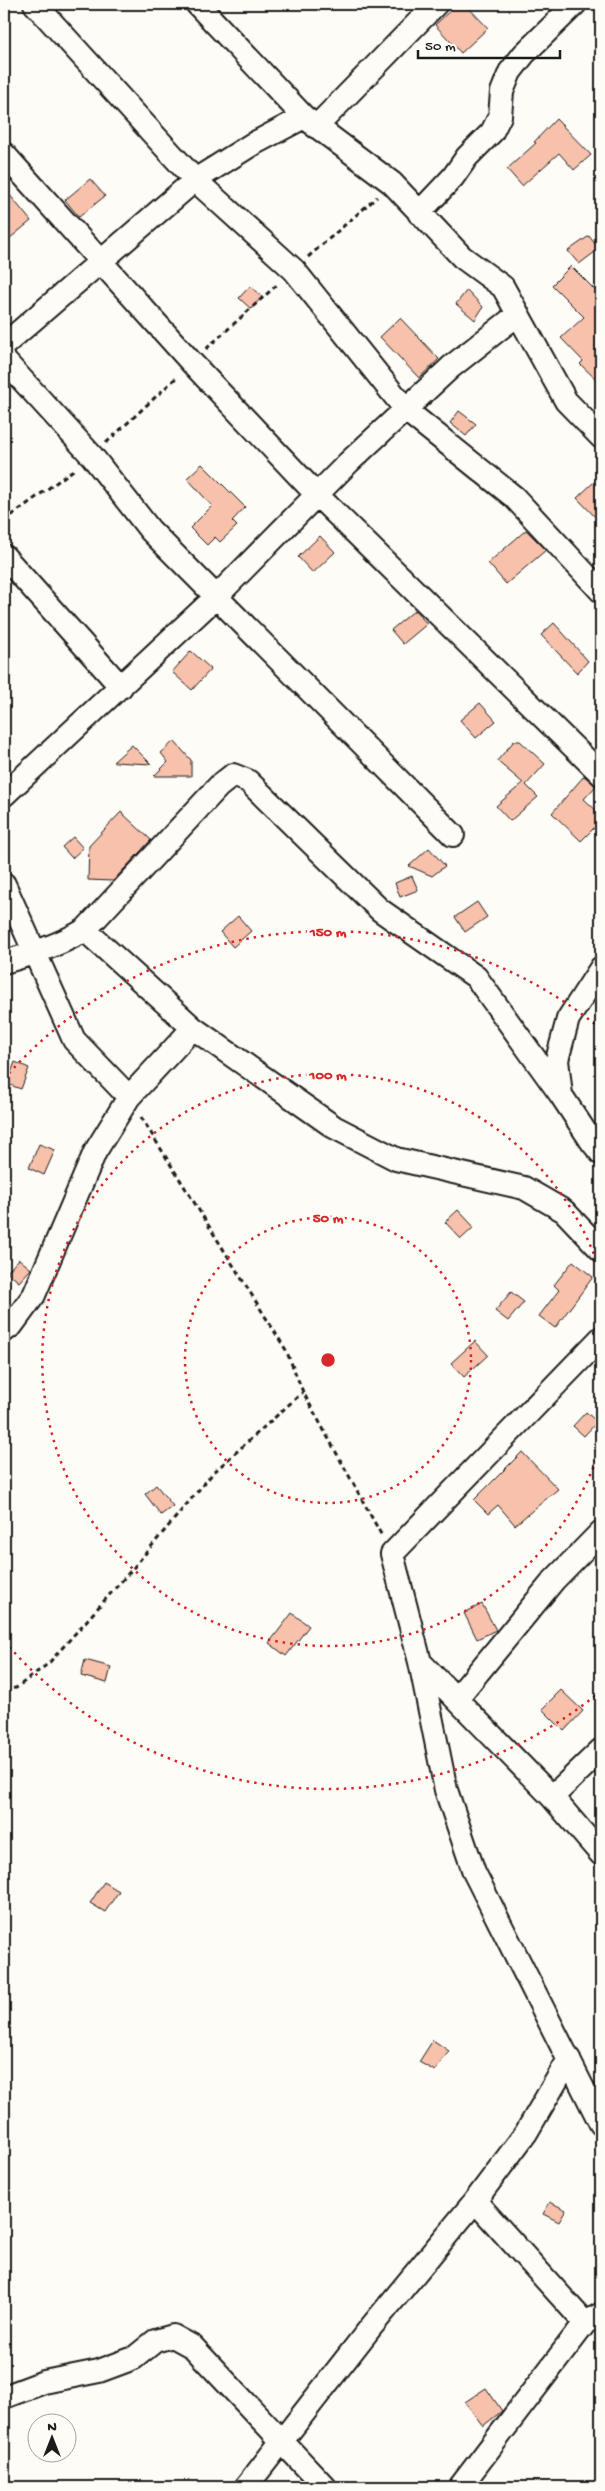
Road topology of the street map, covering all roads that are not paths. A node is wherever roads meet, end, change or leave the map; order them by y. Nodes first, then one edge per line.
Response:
1 (35, 4) edge
2 (197, 4) edge
3 (436, 4) edge
4 (575, 4) edge
5 (310, 122) junction
6 (4, 154) edge
7 (195, 180) junction
8 (420, 213) junction
9 (99, 261) junction
10 (517, 315) junction
11 (4, 345) edge
12 (4, 360) edge
13 (407, 411) junction
14 (601, 437) edge
15 (317, 495) junction
16 (4, 556) edge
17 (601, 592) edge
18 (216, 597) junction
19 (121, 687) junction
20 (601, 774) edge
21 (4, 795) edge
22 (453, 835) dead end
23 (4, 884) edge
24 (85, 930) junction
25 (35, 954) junction
26 (4, 962) edge
27 (601, 968) edge
28 (192, 1028) junction
29 (561, 1095) junction
30 (128, 1097) junction
31 (601, 1153) edge
32 (601, 1250) edge
33 (4, 1331) edge
34 (601, 1338) edge
35 (601, 1532) edge
36 (420, 1662) junction
37 (457, 1698) junction
38 (601, 1750) edge
39 (552, 1797) junction
40 (601, 1854) edge
41 (569, 2059) junction
42 (597, 2117) edge
43 (601, 2140) edge
44 (475, 2201) junction
45 (593, 2319) edge
46 (4, 2396) edge
47 (281, 2440) junction
48 (246, 2487) edge
49 (325, 2487) edge
50 (460, 2487) edge

1 - 7 street
2 - 5 street
3 - 5 street
4 - 8 street
5 - 7 street
5 - 8 street
6 - 9 street
7 - 9 street
7 - 13 street
8 - 10 street
9 - 11 street
9 - 15 street
10 - 13 street
10 - 14 street
12 - 18 street
13 - 15 street
13 - 17 street
15 - 18 street
15 - 20 street
16 - 19 street
18 - 19 street
18 - 22 street
19 - 21 street
23 - 25 street
24 - 25 street
24 - 28 street
24 - 29 street
25 - 26 street
25 - 30 street
27 - 29 street
28 - 30 street
28 - 32 street
29 - 31 street
30 - 33 street
34 - 36 street
35 - 37 street
36 - 37 street
36 - 41 street
37 - 39 street
38 - 39 street
39 - 40 street
41 - 42 street
41 - 44 street
42 - 43 street
44 - 45 street
44 - 47 street
45 - 50 street
46 - 47 street
47 - 48 street
47 - 49 street

